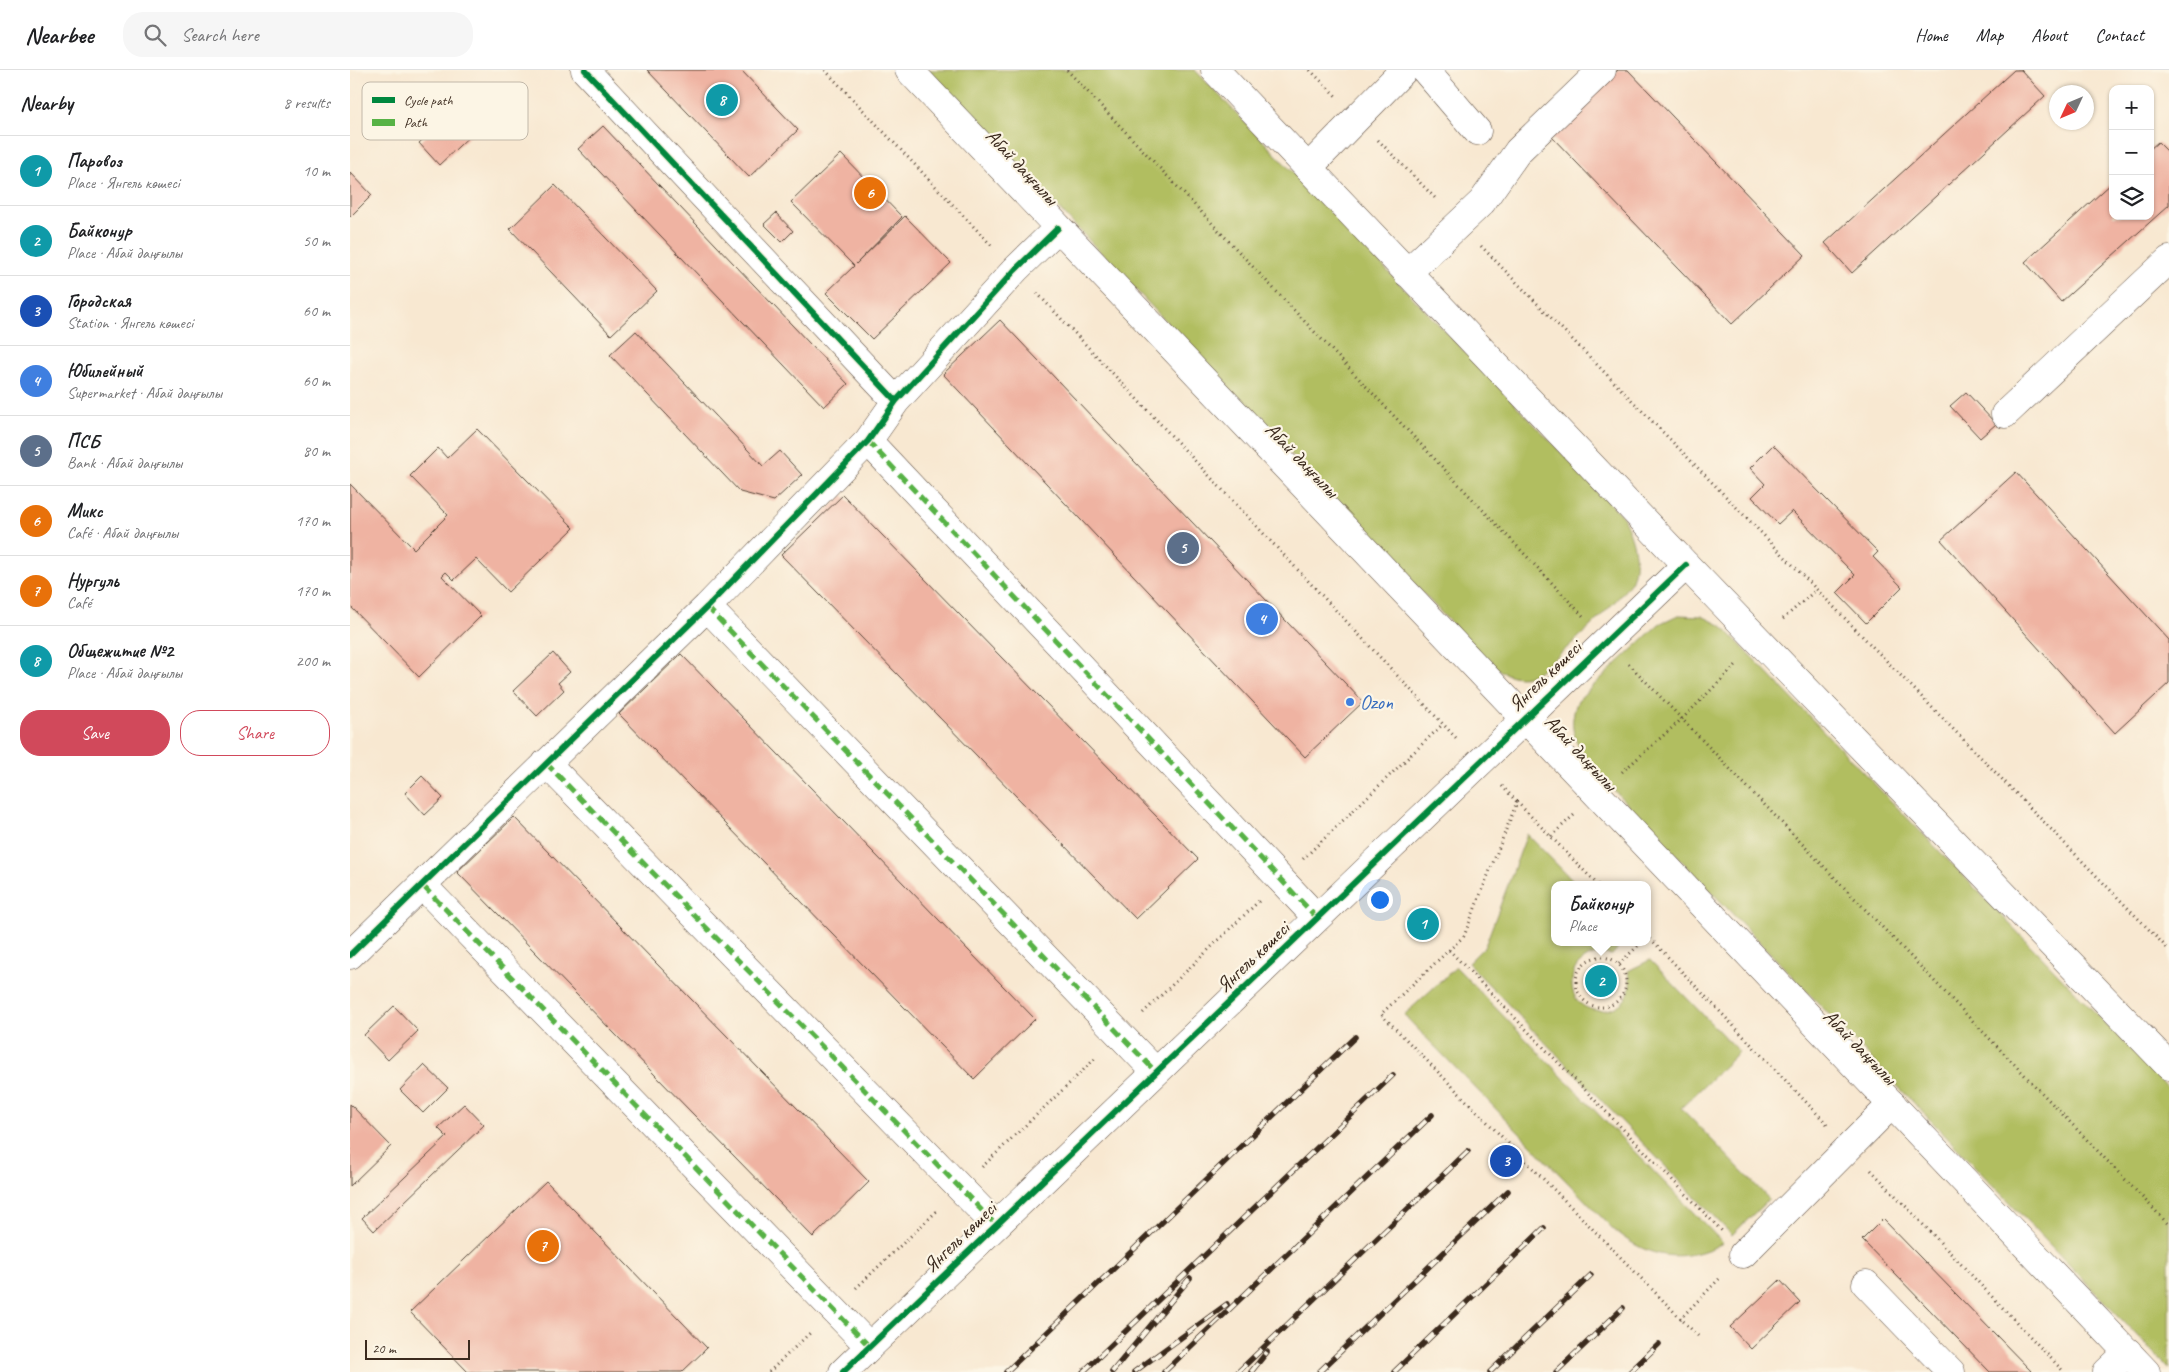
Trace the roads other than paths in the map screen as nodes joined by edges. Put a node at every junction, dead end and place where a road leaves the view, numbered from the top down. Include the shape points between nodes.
1 (585, 70) edge
2 (909, 70) edge
3 (1215, 70) edge
4 (1404, 70) edge
5 (1424, 70) edge
6 (1602, 70) edge
7 (1477, 131) dead end
8 (1308, 168) junction
9 (1058, 228) junction
10 (2169, 260) edge
11 (1408, 273) junction
12 (896, 401) junction
13 (2005, 414) dead end
14 (868, 441) junction
15 (1686, 565) junction
16 (707, 607) junction
17 (1525, 718) junction
18 (546, 762) junction
19 (423, 886) junction
20 (1317, 918) junction
21 (350, 956) edge
22 (2169, 1066) edge
23 (1156, 1072) junction
24 (1892, 1104) junction
25 (996, 1225) junction
26 (1743, 1254) road end
27 (1866, 1284) dead end
28 (870, 1346) junction
29 (2128, 1352) junction
30 (843, 1372) edge
31 (1951, 1372) edge
32 (2107, 1372) edge
33 (2146, 1372) edge

1 - 12 street
2 - 9 street, Абай даңғылы
3 - 8 street
4 - 8 street
5 - 7 street
6 - 11 street via 1518,151 1482,202
8 - 11 street
9 - 12 street via 1015,270
9 - 17 street, Абай даңғылы
10 - 13 street
11 - 15 street
12 - 14 street
14 - 16 street
14 - 20 street
15 - 17 street, Янгель көшесі
15 - 22 street
16 - 18 street
16 - 23 street
17 - 20 street, Янгель көшесі
17 - 24 street, Абай даңғылы
18 - 19 street
18 - 25 street
19 - 21 street
19 - 28 street
20 - 23 street, Янгель көшесі
23 - 25 street, Янгель көшесі
24 - 26 street
24 - 29 street, Абай даңғылы
25 - 28 street, Янгель көшесі
27 - 31 street
28 - 30 street, Янгель көшесі
29 - 32 street
29 - 33 street, Абай даңғылы

